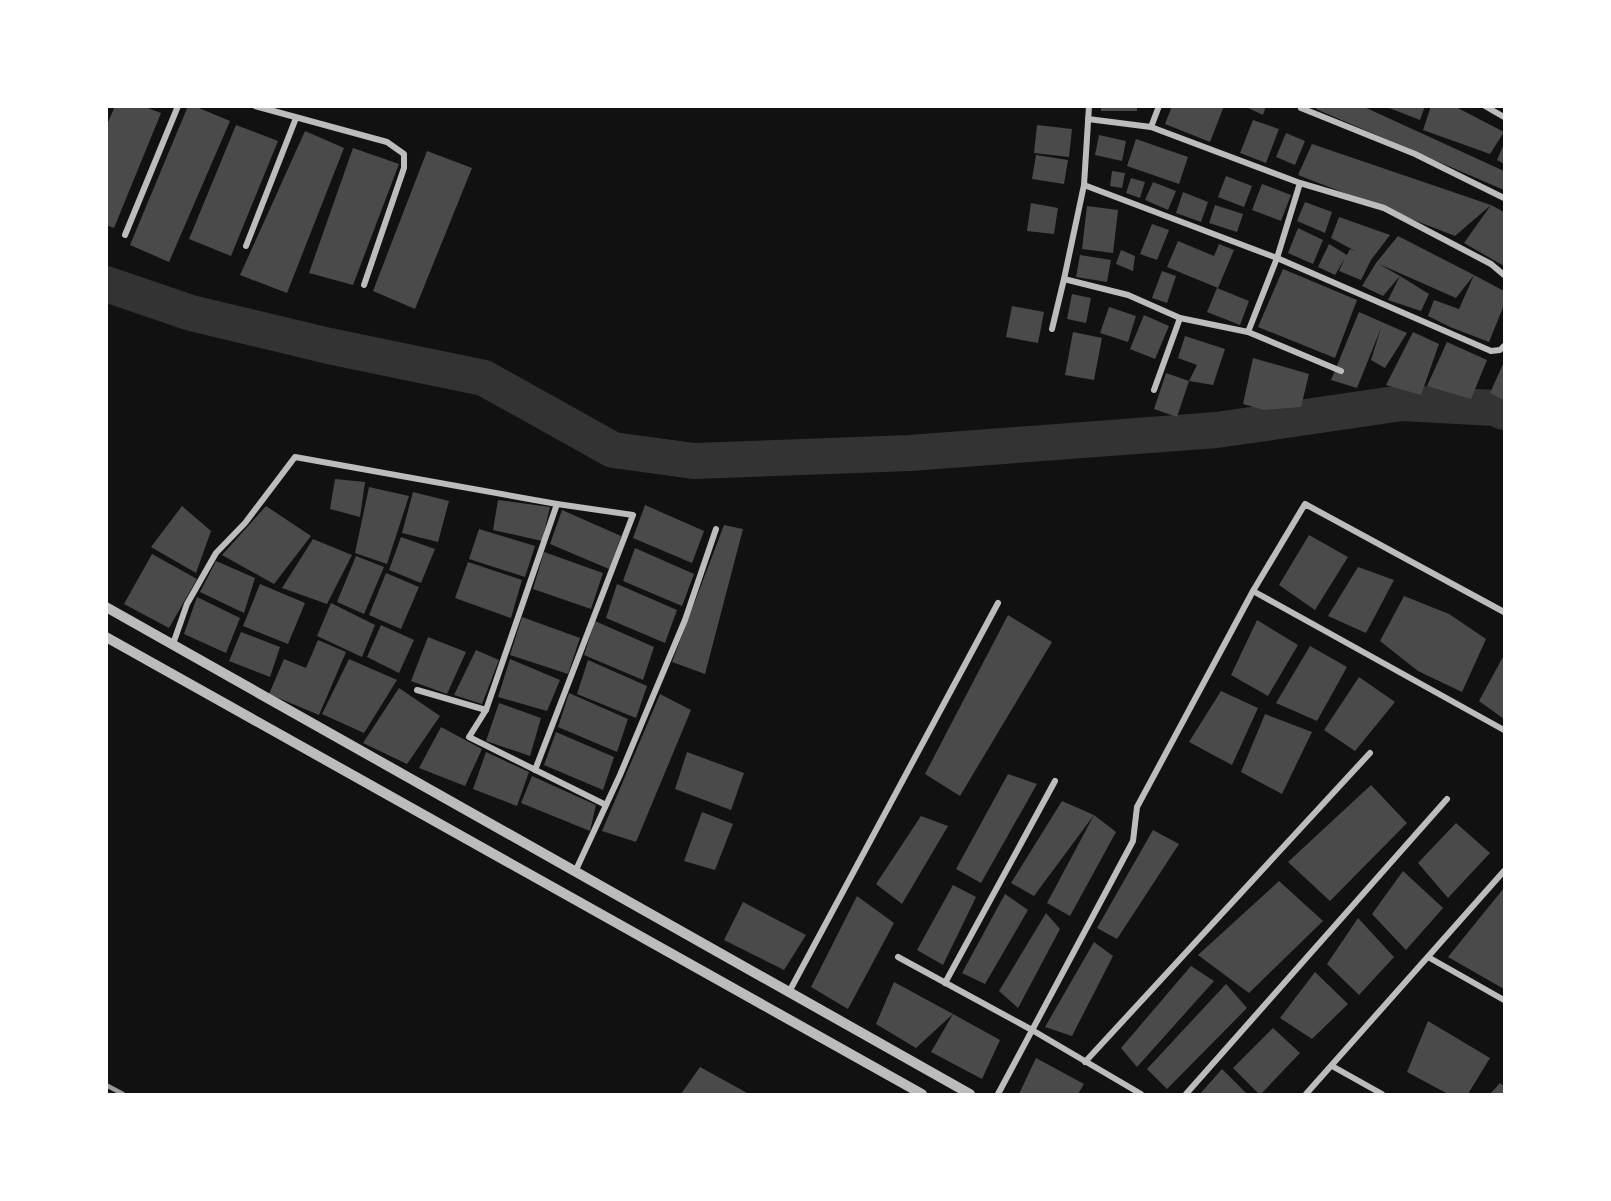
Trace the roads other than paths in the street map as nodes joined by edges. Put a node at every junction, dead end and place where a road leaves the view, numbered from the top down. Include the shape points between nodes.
1 (178, 106) edge
2 (255, 106) edge
3 (1089, 106) edge
4 (1159, 106) edge
5 (1485, 106) edge
6 (1301, 108) dead end
7 (1504, 117) edge
8 (296, 118) junction
9 (1088, 119) junction
10 (1151, 127) junction
11 (1300, 183) junction
12 (1084, 185) junction
13 (1504, 198) edge
14 (125, 236) dead end
15 (246, 246) dead end
16 (1277, 258) junction
17 (1504, 274) edge
18 (1065, 279) junction
19 (364, 285) dead end
20 (1180, 318) junction
21 (1052, 329) dead end
22 (1248, 332) junction
23 (1504, 346) edge
24 (1341, 371) dead end
25 (1154, 390) dead end
26 (557, 504) junction
27 (716, 529) dead end
28 (1253, 591) junction
29 (998, 603) dead end
30 (106, 607) edge
31 (1504, 612) edge
32 (106, 637) edge
33 (173, 644) junction
34 (417, 690) dead end
35 (486, 710) junction
36 (1504, 730) edge
37 (1370, 753) dead end
38 (535, 770) junction
39 (1055, 780) dead end
40 (1447, 799) dead end
41 (606, 806) junction
42 (576, 872) junction
43 (1504, 872) edge
44 (898, 957) dead end
45 (1428, 957) junction
46 (945, 983) junction
47 (789, 992) junction
48 (1504, 1000) edge
49 (1032, 1030) junction
50 (1085, 1062) junction
51 (1332, 1066) junction
52 (922, 1095) edge
53 (970, 1095) edge
54 (998, 1095) edge
55 (1141, 1095) edge
56 (1185, 1095) edge
57 (1306, 1095) edge
58 (1382, 1095) edge

1 - 14 street
2 - 8 street
3 - 9 street
4 - 10 street
5 - 7 street
6 - 13 street via 1415,154
8 - 15 street
8 - 19 street via 387,142 404,154 404,168
9 - 10 street
9 - 12 street
10 - 11 street
11 - 16 street
11 - 17 street via 1384,208
12 - 16 street
12 - 18 street
16 - 22 street
16 - 23 street via 1491,351
18 - 20 street via 1128,295
18 - 21 street
20 - 22 street
20 - 25 street
22 - 24 street
26 - 33 street via 295,457 245,523 216,553 187,604
26 - 35 street
26 - 38 street via 633,515
27 - 41 street via 685,620
28 - 31 street via 1305,504
28 - 36 street
28 - 49 street via 1137,807 1133,841
29 - 47 street
30 - 33 street
32 - 52 street
33 - 42 street
34 - 35 street
35 - 38 street via 469,737
37 - 50 street
38 - 41 street
39 - 46 street
40 - 56 street
41 - 42 street
42 - 47 street
43 - 45 street
44 - 46 street
45 - 48 street
45 - 51 street
46 - 49 street
47 - 53 street
49 - 50 street
49 - 54 street
50 - 55 street
51 - 57 street
51 - 58 street

